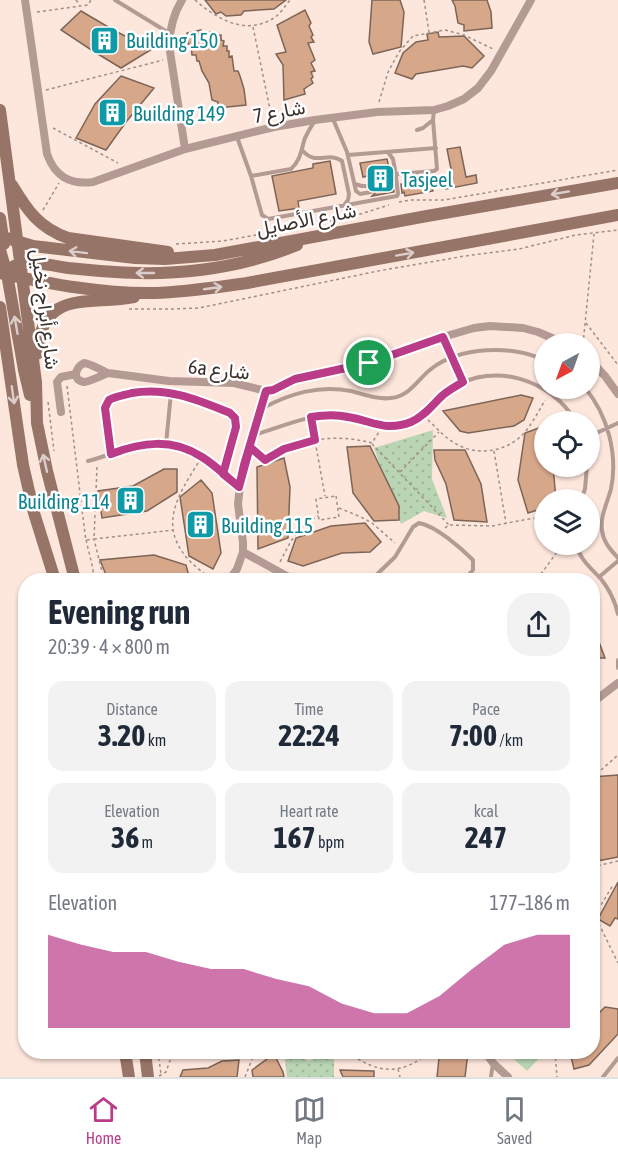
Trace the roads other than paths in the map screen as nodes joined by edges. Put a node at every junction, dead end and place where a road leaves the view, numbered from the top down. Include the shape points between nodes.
1 (25, 0) edge
2 (114, 0) edge
3 (182, 0) edge
4 (527, 2) edge
5 (169, 33) junction
6 (0, 110) edge
7 (434, 110) junction
8 (332, 118) junction
9 (315, 120) junction
10 (433, 120) junction
11 (417, 130) dead end
12 (237, 136) junction
13 (436, 148) junction
14 (185, 149) junction
15 (303, 151) junction
16 (387, 152) junction
17 (348, 155) junction
18 (251, 176) junction
19 (395, 179) junction
20 (10, 181) junction
21 (354, 183) junction
22 (618, 183) edge
23 (370, 186) dead end
24 (371, 192) dead end
25 (345, 205) junction
26 (614, 215) edge
27 (0, 218) edge
28 (580, 221) junction
29 (618, 221) edge
30 (324, 235) junction
31 (1, 237) edge
32 (18, 242) junction
33 (2, 253) edge
34 (199, 256) junction
35 (7, 272) edge
36 (22, 277) junction
37 (155, 293) junction
38 (0, 307) edge
39 (2, 333) edge
40 (540, 333) edge
41 (443, 337) junction
42 (534, 356) edge
43 (452, 358) junction
44 (600, 371) edge
45 (108, 373) junction
46 (76, 374) junction
47 (36, 382) junction
48 (463, 382) junction
49 (266, 391) junction
50 (171, 393) junction
51 (618, 394) edge
52 (594, 399) edge
53 (261, 409) junction
54 (569, 411) edge
55 (61, 412) dead end
56 (37, 423) junction
57 (618, 423) edge
58 (608, 428) junction
59 (600, 432) edge
60 (254, 435) junction
61 (166, 444) junction
62 (111, 454) junction
63 (88, 461) dead end
64 (223, 474) junction
65 (239, 487) junction
66 (243, 552) junction
67 (580, 555) edge
68 (618, 560) edge
69 (53, 573) edge
70 (73, 573) edge
71 (234, 573) edge
72 (280, 573) edge
73 (379, 573) edge
74 (470, 573) edge
75 (596, 573) edge
76 (600, 577) joint
77 (618, 614) edge
78 (618, 660) edge
79 (618, 668) edge
80 (618, 684) edge
81 (600, 697) edge
82 (618, 1058) edge
83 (126, 1059) edge
84 (146, 1059) edge
85 (490, 1059) edge
86 (493, 1063) junction
87 (129, 1077) edge
88 (148, 1077) edge
89 (491, 1077) edge
90 (508, 1077) edge
91 (603, 1077) edge

1 - 14 street, شارع 7 via 47,154 62,177 93,182
2 - 5 lane
3 - 5 street
4 - 7 street, شارع 7 via 502,53 478,88 464,99
5 - 14 street
6 - 20 main road, شارع أبراج نخيل
7 - 8 street, شارع 7
7 - 10 lane
8 - 9 street, شارع 7
8 - 17 lane
9 - 12 street, شارع 7
9 - 15 lane
10 - 11 lane
10 - 13 lane
12 - 14 street, شارع 7
12 - 18 lane
13 - 16 lane
13 - 19 lane via 435,170
15 - 18 lane via 291,169
15 - 25 lane via 310,158 333,157 342,161 349,194
16 - 17 lane
16 - 19 lane via 393,159
17 - 21 lane
18 - 25 lane via 262,215 267,219
19 - 25 lane via 396,196
20 - 32 main road, شارع أبراج نخيل
20 - 34 main road via 28,211 57,235
21 - 23 lane
21 - 24 lane via 359,194
22 -> 30 main road, شارع الأصايل
26 - 28 main road
27 - 31 main road
28 - 29 main road
37 -> 28 main road via 247,283
30 - 34 main road, شارع الأصايل
30 -> 35 main road via 256,261 203,270 125,273 35,262
31 - 32 main road, شارع الأصايل
31 - 33 main road
32 - 33 main road
34 -> 32 main road, شارع الأصايل via 135,258
32 - 35 main road, شارع أبراج نخيل
33 - 35 main road
35 - 36 main road, شارع أبراج نخيل
56 -> 35 main road
36 - 37 main road via 106,291
36 - 47 main road, شارع أبراج نخيل
37 - 47 main road via 60,307 40,333
38 - 39 main road
39 -> 69 main road via 25,473
40 - 41 street, 6a شارع via 507,326 474,328
41 - 43 lane
41 - 49 street, 6a شارع via 384,359 295,379
42 - 43 lane via 495,350
43 - 48 lane
43 - 53 lane via 430,369 398,397 385,399 313,390 290,395
44 - 51 street
45 - 46 street via 84,382
45 - 46 street via 84,363
45 - 49 street, 6a شارع via 169,381 234,383
46 - 55 street via 61,377 57,382
47 - 56 main road, شارع أبراج نخيل
48 - 54 lane via 484,376 530,382 550,393
48 - 60 lane via 423,415 400,425 382,426 333,415 311,417
49 - 53 street
50 - 61 lane
50 - 62 lane via 139,392 109,400 105,408
50 - 64 lane via 235,418
52 - 58 lane
53 - 60 street
70 -> 56 main road, شارع أبراج نخيل
57 - 58 lane
58 - 59 lane
58 - 68 lane via 614,468 601,523 608,547
60 - 65 street
61 - 62 lane via 136,446
61 - 64 lane via 202,457
62 - 63 lane
64 - 65 lane
65 - 66 street
66 - 71 street
66 - 72 street
67 - 75 lane
68 - 76 lane
73 - 74 lane via 402,548 416,524 438,532 473,560
76 - 77 lane
78 - 79 lane
80 - 81 street
82 - 91 lane
83 - 87 main road
84 - 88 main road
85 - 86 street
86 - 89 lane
86 - 90 street

